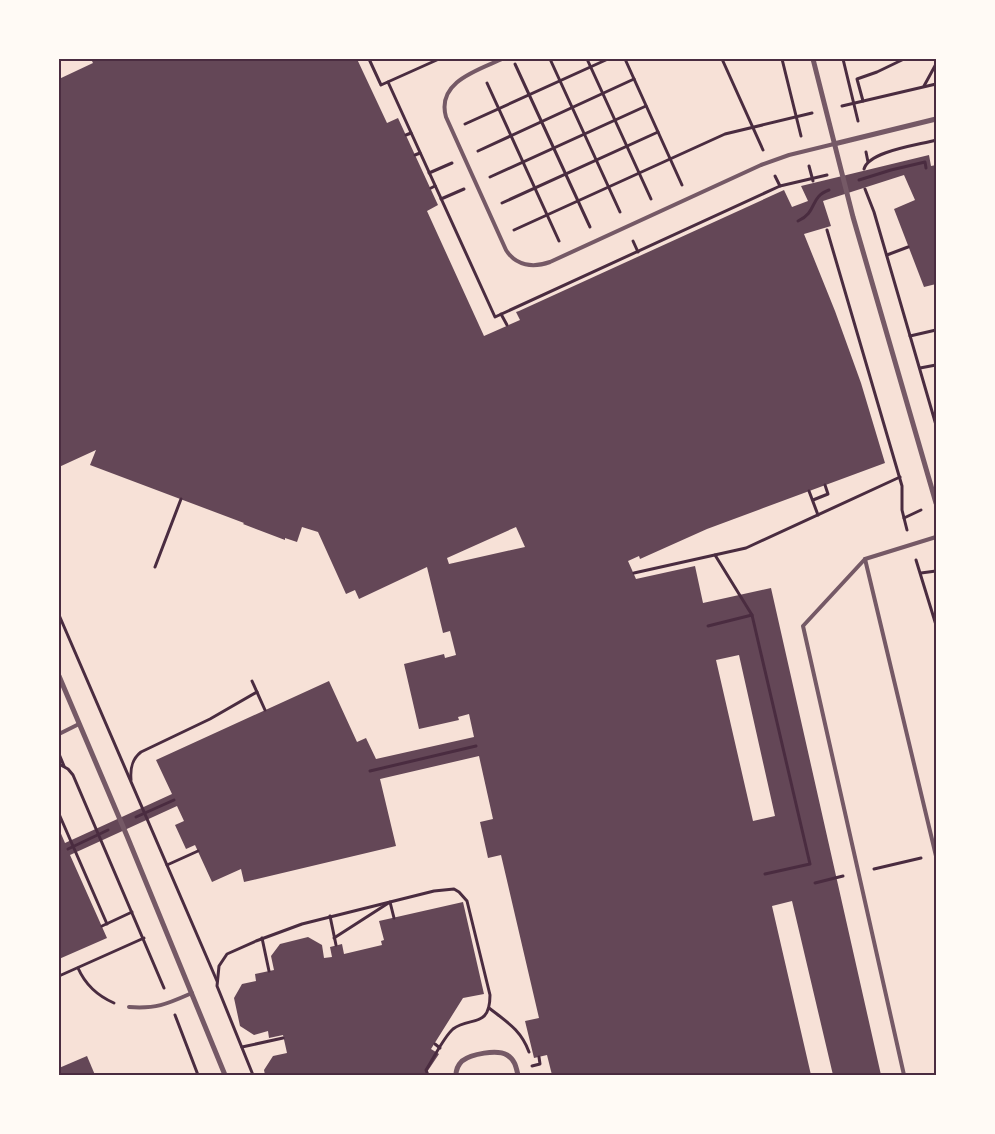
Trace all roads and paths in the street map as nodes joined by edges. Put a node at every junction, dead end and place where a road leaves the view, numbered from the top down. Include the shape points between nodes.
1 (369, 59) edge
2 (439, 59) edge
3 (502, 59) edge
4 (513, 59) edge
5 (550, 59) edge
6 (587, 59) edge
7 (608, 59) edge
8 (625, 59) edge
9 (722, 59) edge
10 (782, 59) edge
11 (813, 59) edge
12 (843, 59) edge
13 (904, 59) edge
14 (936, 64) edge
15 (591, 67) junction
16 (480, 69) junction
17 (634, 79) junction
18 (560, 81) junction
19 (388, 82) junction
20 (936, 84) edge
21 (923, 87) junction
22 (603, 94) junction
23 (529, 95) junction
24 (863, 101) junction
25 (854, 103) junction
26 (646, 106) junction
27 (573, 108) junction
28 (498, 109) junction
29 (826, 110) junction
30 (796, 117) junction
31 (936, 119) edge
32 (615, 120) junction
33 (542, 122) junction
34 (753, 127) junction
35 (452, 130) junction
36 (658, 132) junction
37 (411, 133) junction
38 (584, 134) junction
39 (406, 135) dead end
40 (511, 136) junction
41 (862, 137) junction
42 (936, 140) edge
43 (834, 144) junction
44 (627, 146) junction
45 (554, 148) junction
46 (420, 153) junction
47 (416, 155) dead end
48 (464, 158) junction
49 (671, 159) junction
50 (596, 160) junction
51 (523, 162) junction
52 (769, 162) junction
53 (868, 162) junction
54 (926, 168) dead end
55 (891, 170) dead end
56 (841, 172) junction
57 (429, 173) junction
58 (640, 173) junction
59 (565, 174) junction
60 (476, 184) junction
61 (435, 186) junction
62 (780, 186) junction
63 (609, 187) junction
64 (430, 188) dead end
65 (534, 188) junction
66 (865, 189) dead end
67 (441, 199) junction
68 (688, 199) junction
69 (578, 201) junction
70 (488, 210) junction
71 (658, 213) junction
72 (547, 216) junction
73 (627, 227) junction
74 (827, 230) dead end
75 (500, 237) junction
76 (596, 241) junction
77 (908, 247) dead end
78 (638, 252) junction
79 (565, 255) junction
80 (886, 255) junction
81 (502, 314) junction
82 (507, 325) dead end
83 (936, 330) edge
84 (910, 336) junction
85 (936, 365) edge
86 (920, 368) junction
87 (936, 425) edge
88 (900, 477) junction
89 (825, 485) dead end
90 (810, 491) dead end
91 (181, 499) dead end
92 (812, 500) junction
93 (936, 503) edge
94 (818, 515) junction
95 (936, 537) edge
96 (912, 544) junction
97 (715, 555) junction
98 (865, 559) junction
99 (155, 567) dead end
100 (936, 571) edge
101 (634, 573) dead end
102 (920, 573) junction
103 (59, 615) edge
104 (752, 615) junction
105 (936, 625) edge
106 (708, 626) dead end
107 (59, 676) edge
108 (252, 681) dead end
109 (257, 692) junction
110 (265, 710) dead end
111 (79, 724) junction
112 (59, 734) edge
113 (476, 746) dead end
114 (59, 754) edge
115 (59, 764) edge
116 (64, 766) junction
117 (370, 771) dead end
118 (132, 783) junction
119 (59, 814) edge
120 (198, 851) dead end
121 (936, 856) edge
122 (167, 865) junction
123 (765, 874) dead end
124 (390, 902) junction
125 (132, 912) junction
126 (330, 916) junction
127 (394, 918) dead end
128 (107, 924) junction
129 (102, 926) dead end
130 (144, 938) junction
131 (262, 938) junction
132 (334, 938) junction
133 (336, 945) dead end
134 (78, 968) junction
135 (269, 971) dead end
136 (59, 976) edge
137 (217, 981) junction
138 (192, 993) junction
139 (170, 1003) junction
140 (130, 1007) joint
141 (489, 1008) junction
142 (283, 1038) dead end
143 (435, 1044) dead end
144 (242, 1047) junction
145 (440, 1048) junction
146 (530, 1055) dead end
147 (539, 1057) dead end
148 (531, 1060) dead end
149 (198, 1075) edge
150 (225, 1075) edge
151 (253, 1075) edge
152 (428, 1075) edge
153 (456, 1075) edge
154 (518, 1075) edge
155 (904, 1075) edge

1 - 19 path via 381,85
2 - 19 path
3 - 16 lane
4 - 23 path
5 - 18 path
6 - 15 path
7 - 15 path
8 - 17 path
9 - 34 path
10 - 30 path
11 - 29 street
12 - 25 path
13 - 24 path via 857,79
14 - 21 path
15 - 18 path
15 - 22 path
16 - 28 path
16 - 35 lane via 460,79 448,92 444,111
17 - 22 path
17 - 26 path
18 - 23 path
18 - 27 path
19 - 37 path
20 - 21 path
21 - 24 path
22 - 27 path
22 - 32 path
23 - 28 path
23 - 33 path
24 - 25 path
25 - 29 path
25 - 41 path
26 - 32 path
26 - 36 path
27 - 33 path
27 - 38 path
28 - 35 path
28 - 40 path
29 - 30 path
29 - 43 street
30 - 34 path
31 - 41 street
32 - 38 path
32 - 44 path
33 - 40 path
33 - 45 path
34 - 49 path via 725,134
34 - 52 path
35 - 48 lane
36 - 44 path
36 - 49 path
37 - 39 path
37 - 46 path
38 - 45 path
38 - 50 path
40 - 48 path
40 - 51 path
41 - 43 street
41 - 53 path
42 - 53 path via 889,152
43 - 52 lane
43 - 56 street
44 - 50 path
44 - 58 path
45 - 51 path
45 - 59 path
46 - 47 path
46 - 57 path
48 - 57 path
48 - 60 lane
49 - 58 path
49 - 68 path
50 - 59 path
50 - 63 path
51 - 60 path
51 - 65 path
52 - 62 path
52 - 68 lane
53 - 56 path via 864,168
54 - 55 path via 925,162
56 - 62 path
56 - 93 street
57 - 61 path
58 - 63 path
58 - 71 path
59 - 65 path
59 - 69 path
60 - 67 path
60 - 70 lane
61 - 64 path
61 - 67 path
62 - 78 path
63 - 69 path
63 - 73 path
65 - 70 path
65 - 72 path
66 - 80 path
67 - 81 path via 495,317
68 - 71 lane
69 - 72 path
69 - 76 path
70 - 75 lane
71 - 73 lane
72 - 75 path
72 - 79 path
73 - 76 lane
73 - 78 path
74 - 88 path
75 - 79 lane via 508,253 521,264 545,264
76 - 79 lane
77 - 80 path
78 - 81 path
80 - 84 path
81 - 82 path
83 - 84 path
84 - 86 path
85 - 86 path
86 - 87 path
88 - 94 path
88 - 96 path via 902,510
89 - 92 path via 828,494
90 - 92 path
91 - 99 path
92 - 94 path
94 - 97 path via 746,548
95 - 96 lane
96 - 98 lane
96 - 102 path
97 - 101 path
97 - 104 path
98 - 121 lane
98 - 155 lane via 803,626
100 - 102 path
102 - 105 path
103 - 118 path
104 - 106 path
104 - 123 path via 810,864
107 - 111 street
108 - 109 path
109 - 110 path
109 - 118 path via 142,752 132,766
111 - 112 lane
111 - 138 street
113 - 117 path
114 - 116 path
115 - 116 path
116 - 125 path via 73,775
118 - 122 path
119 - 128 path
120 - 122 path
122 - 137 path
124 - 126 path
124 - 127 path
124 - 132 path
124 - 141 path via 448,889 464,896 490,995
125 - 128 path
125 - 130 path
126 - 131 path
126 - 132 path
128 - 129 path
130 - 134 path
130 - 139 path
131 - 135 path
131 - 137 path via 224,957
132 - 133 path
134 - 136 path
134 - 140 path via 98,993
137 - 144 path
138 - 139 lane
138 - 150 street
139 - 140 lane via 148,1008
139 - 149 path
141 - 145 path via 483,1017 453,1030
141 - 146 path via 517,1030
142 - 144 path
143 - 145 path
144 - 151 path
145 - 152 path via 426,1070
147 - 148 path via 540,1064 532,1066
153 - 154 street via 463,1061 495,1051 512,1059

